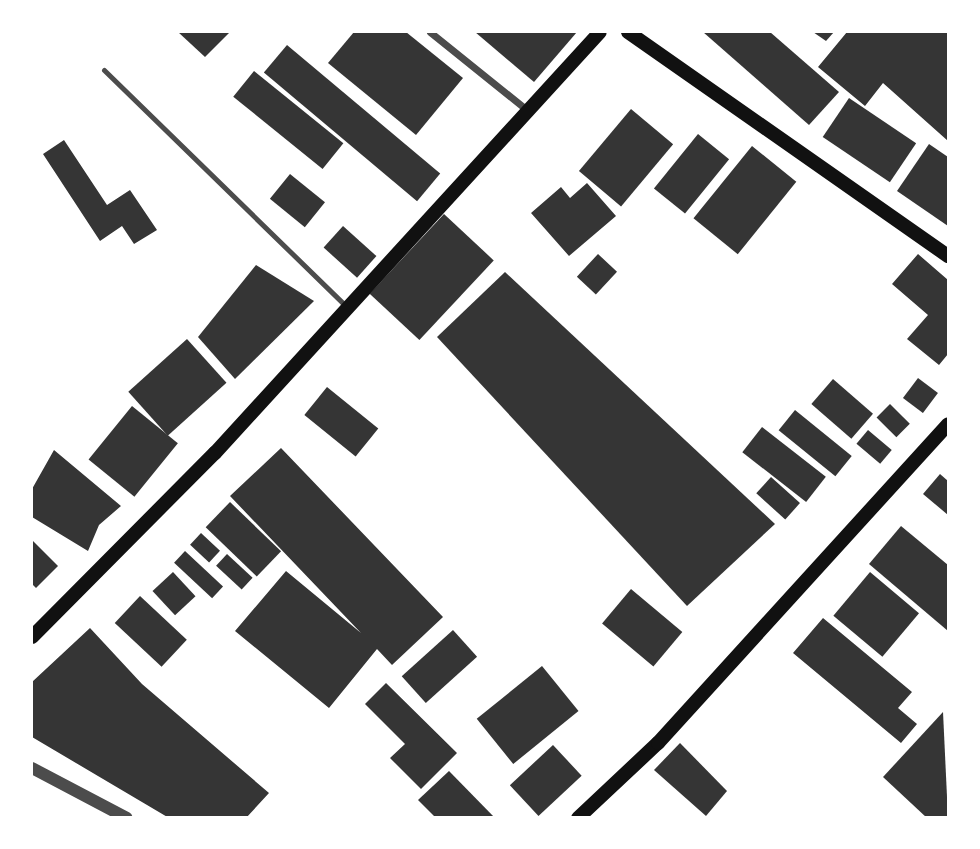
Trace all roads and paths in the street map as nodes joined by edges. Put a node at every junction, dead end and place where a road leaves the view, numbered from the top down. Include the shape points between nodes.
1 (430, 32) edge
2 (600, 32) edge
3 (628, 32) edge
4 (104, 70) dead end
5 (527, 110) junction
6 (948, 256) edge
7 (348, 308) junction
8 (948, 424) edge
9 (32, 637) edge
10 (32, 768) edge
11 (127, 817) edge
12 (578, 817) edge

1 - 5 street
2 - 5 main road
3 - 6 main road
4 - 7 lane
5 - 7 main road
7 - 9 main road via 215,453
8 - 12 main road via 659,743
10 - 11 street

